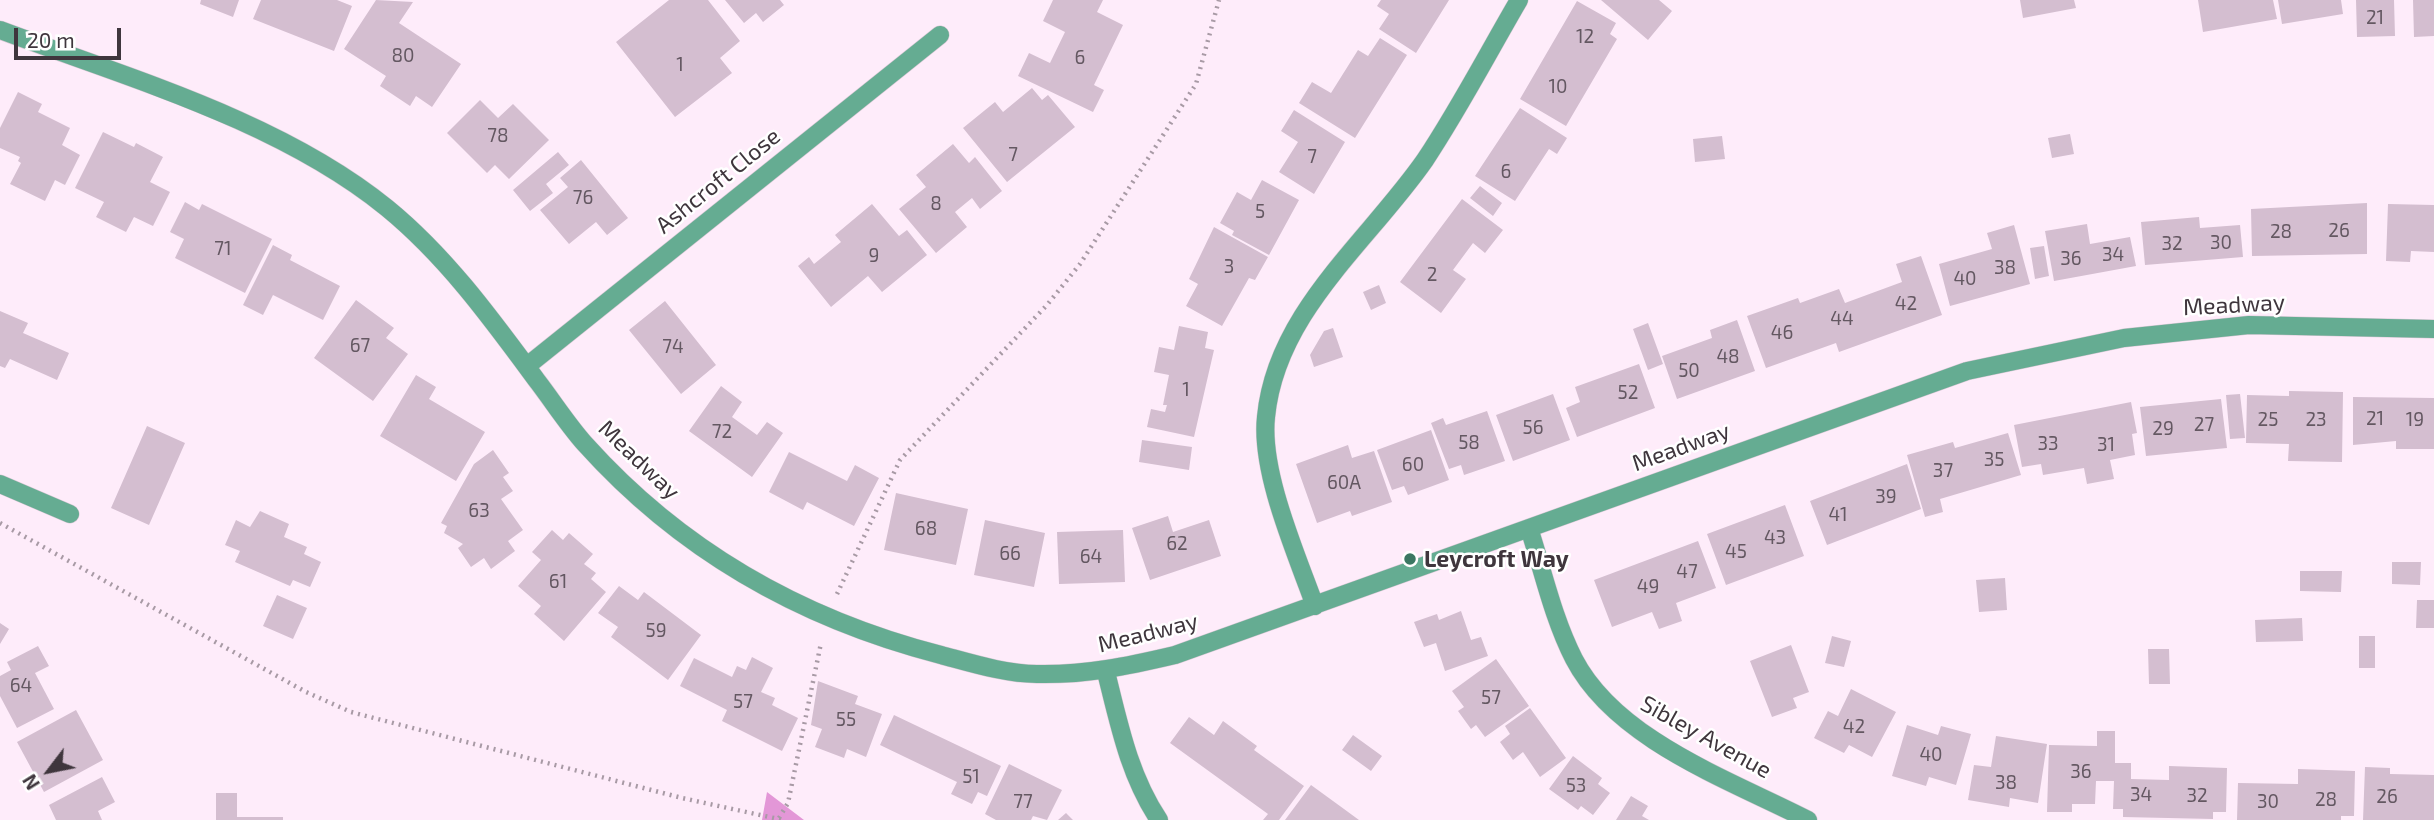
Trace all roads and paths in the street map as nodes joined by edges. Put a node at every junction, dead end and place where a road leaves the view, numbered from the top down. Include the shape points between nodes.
1 (1219, 0) edge
2 (1519, 0) edge
3 (0, 30) edge
4 (940, 35) dead end
5 (2434, 328) edge
6 (527, 366) junction
7 (0, 484) edge
8 (70, 514) dead end
9 (0, 523) edge
10 (1529, 528) junction
11 (1315, 606) junction
12 (829, 620) junction
13 (1106, 672) junction
14 (781, 819) edge
15 (1159, 820) edge
16 (1808, 820) edge

1 - 12 path via 1196,84 1080,264 900,460 838,589
2 - 11 street via 1424,160 1307,310 1283,348 1271,384 1266,447 1272,480
3 - 6 street, Meadway via 226,115 322,164 387,208 441,260
4 - 6 street, Ashcroft Close
5 - 10 street, Meadway via 2249,325 2124,338 1967,372
6 - 12 street, Meadway via 584,443 649,507 703,550 766,590
7 - 8 street
9 - 14 path via 306,692 351,712 682,798
10 - 11 street, Meadway
10 - 16 street, Sibley Avenue via 1574,659 1610,709 1645,737
11 - 13 street, Meadway via 1175,655
12 - 13 street, Meadway via 879,639 972,663 1033,674
12 - 14 path
13 - 15 street via 1131,770

